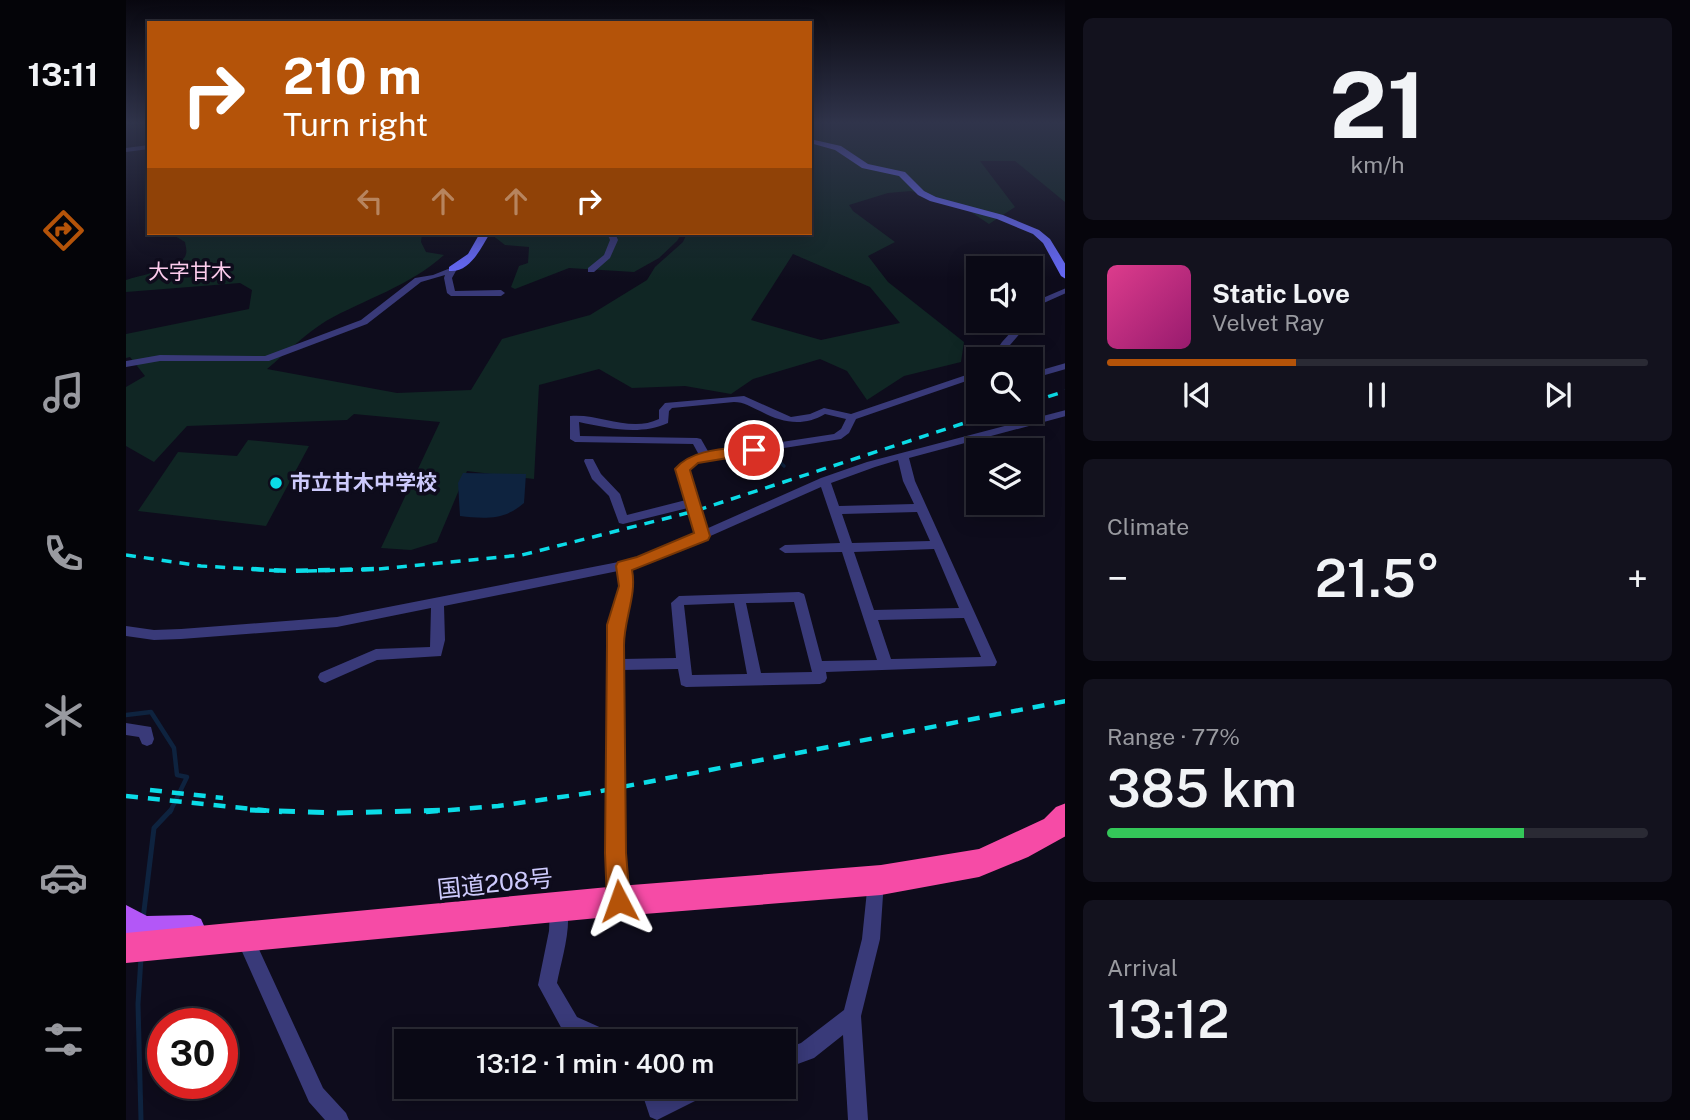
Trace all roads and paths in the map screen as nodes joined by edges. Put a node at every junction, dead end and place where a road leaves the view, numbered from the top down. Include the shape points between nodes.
1 (902, 174) edge
2 (484, 235) edge
3 (612, 235) edge
4 (1062, 267) edge
5 (453, 269) junction
6 (591, 270) dead end
7 (1065, 276) edge
8 (1065, 290) edge
9 (501, 293) dead end
10 (1043, 300) edge
11 (1015, 333) edge
12 (1007, 347) edge
13 (126, 364) edge
14 (1065, 366) edge
15 (1043, 372) edge
16 (966, 378) edge
17 (1065, 413) edge
18 (852, 416) junction
19 (705, 457) junction
20 (903, 457) junction
21 (589, 461) dead end
22 (825, 481) junction
23 (691, 503) junction
24 (920, 508) junction
25 (834, 510) junction
26 (702, 536) junction
27 (937, 545) junction
28 (847, 548) junction
29 (785, 550) dead end
30 (624, 566) junction
31 (739, 598) junction
32 (438, 603) junction
33 (967, 612) junction
34 (870, 615) junction
35 (126, 631) edge
36 (683, 663) junction
37 (615, 665) junction
38 (886, 665) junction
39 (817, 667) junction
40 (325, 677) dead end
41 (755, 680) junction
42 (126, 729) edge
43 (148, 739) dead end
44 (1065, 816) edge
45 (876, 881) junction
46 (619, 901) junction
47 (552, 908) junction
48 (126, 917) edge
49 (245, 937) junction
50 (126, 948) edge
51 (852, 1016) junction
52 (581, 1029) edge
53 (796, 1055) edge
54 (683, 1099) edge
55 (658, 1115) edge
56 (339, 1120) edge
57 (858, 1120) edge

1 - 4 street via 933,199 1009,219 1036,232
2 - 5 street via 472,256
3 - 6 street via 611,249
4 - 7 street
5 - 9 street via 448,278 454,295
5 - 13 street via 418,280 364,322 266,359 160,358
8 - 10 street
11 - 12 street
14 - 15 street
16 - 18 street
17 - 20 street
18 - 19 street via 837,437
18 - 19 street via 824,411 791,420 734,399 669,405 658,425 625,427 574,418 576,439 697,441
19 - 23 street via 682,469
20 - 22 street
20 - 24 street
21 - 23 street via 614,494 623,520
22 - 25 street
22 - 26 street
23 - 26 street
24 - 25 street
24 - 27 street
25 - 28 street
26 - 30 street
27 - 28 street
27 - 33 street
28 - 29 street
28 - 34 street
30 - 32 street
30 - 37 street via 627,586 616,625
31 - 36 street via 677,603
31 - 39 street via 799,597
31 - 41 street
32 - 35 street via 302,627 154,635
32 - 40 street via 436,652 376,655
33 - 34 street
33 - 38 street via 990,662
34 - 38 street
36 - 37 street
36 - 41 street via 687,681
37 - 46 street
38 - 39 street
39 - 41 street via 820,678
42 - 43 street via 146,732
44 - 45 highway, 国道208号 via 1054,828 979,863
45 - 46 highway, 国道208号
45 - 51 street via 871,939
46 - 47 highway, 国道208号
47 - 48 main road via 439,910 178,929 144,927
47 - 49 highway, 国道208号
47 - 52 street via 558,931 547,985 570,1024
49 - 50 highway, 国道208号
49 - 56 street via 316,1095
51 - 53 street
51 - 57 street
54 - 55 street

